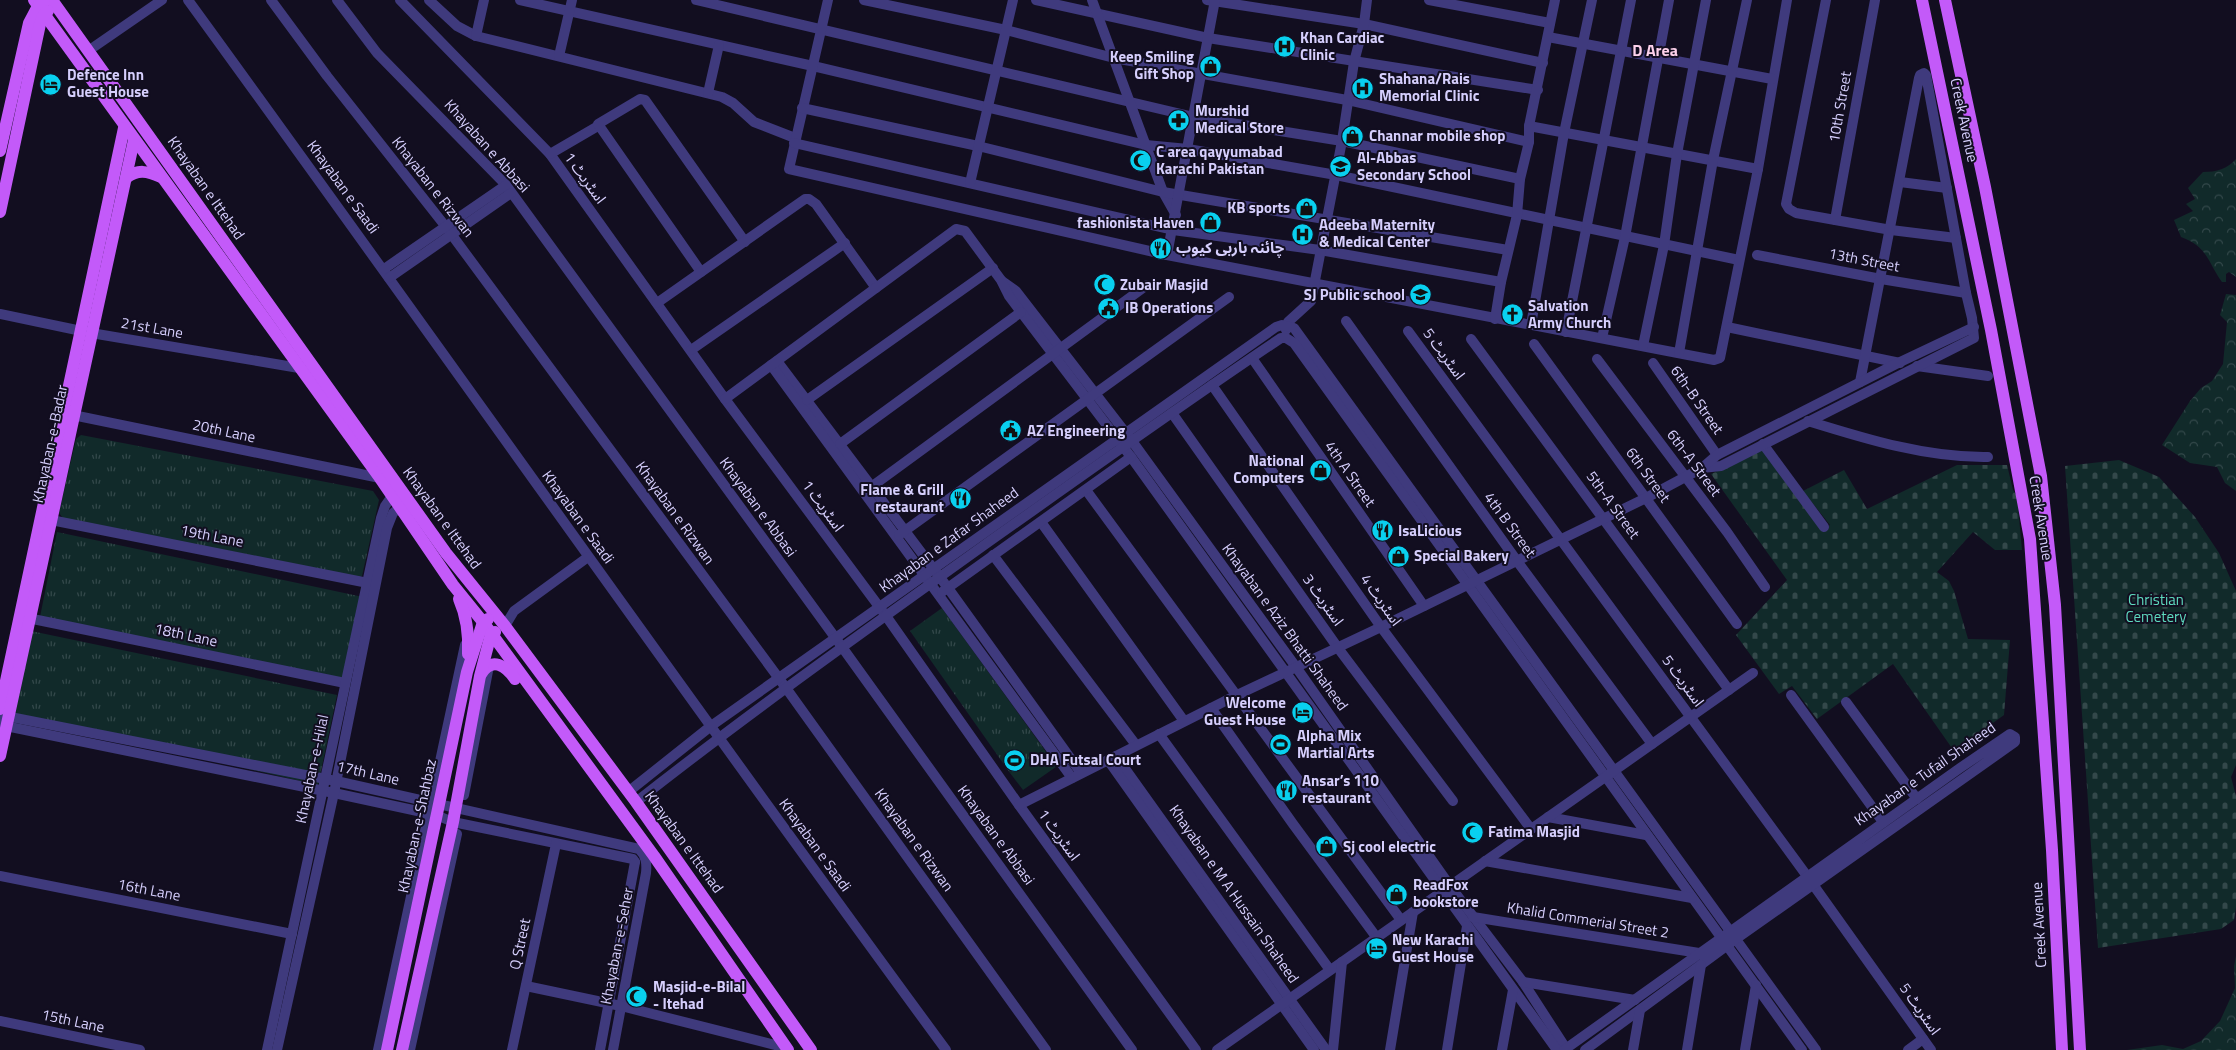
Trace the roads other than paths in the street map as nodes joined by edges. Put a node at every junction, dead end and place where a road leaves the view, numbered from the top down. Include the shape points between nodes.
1 (26, 0) edge
2 (162, 0) edge
3 (188, 0) edge
4 (271, 0) edge
5 (337, 0) edge
6 (400, 0) edge
7 (429, 0) edge
8 (484, 0) edge
9 (520, 0) edge
10 (572, 0) edge
11 (696, 0) edge
12 (828, 0) edge
13 (864, 0) edge
14 (1013, 0) edge
15 (1036, 0) edge
16 (1092, 0) edge
17 (1367, 0) edge
18 (1429, 0) edge
19 (1555, 0) edge
20 (1592, 0) edge
21 (1632, 0) edge
22 (1669, 0) edge
23 (1706, 0) edge
24 (1747, 0) edge
25 (1787, 0) edge
26 (1826, 0) edge
27 (1875, 0) edge
28 (1922, 0) edge
29 (1945, 0) edge
30 (1212, 1) edge
31 (43, 9) edge
32 (570, 11) junction
33 (1097, 14) junction
34 (1550, 23) junction
35 (1364, 24) junction
36 (821, 28) junction
37 (1006, 30) junction
38 (476, 36) junction
39 (1548, 37) junction
40 (1208, 38) junction
41 (31, 42) junction
42 (1583, 42) junction
43 (719, 45) junction
44 (1623, 50) junction
45 (88, 51) junction
46 (559, 56) junction
47 (1658, 57) junction
48 (1114, 58) junction
49 (1354, 62) junction
50 (1543, 63) junction
51 (1695, 64) junction
52 (813, 66) junction
53 (1732, 71) junction
54 (996, 72) junction
55 (1202, 75) junction
56 (1772, 79) junction
57 (95, 86) junction
58 (1538, 90) junction
59 (708, 93) junction
60 (1347, 100) junction
61 (1130, 101) junction
62 (987, 107) junction
63 (802, 108) junction
64 (1194, 117) junction
65 (598, 126) junction
66 (1529, 126) junction
67 (124, 128) junction
68 (1564, 133) junction
69 (134, 140) junction
70 (794, 140) junction
71 (1603, 140) junction
72 (1342, 141) junction
73 (1529, 142) junction
74 (1146, 145) junction
75 (978, 146) junction
76 (1642, 147) junction
77 (1188, 149) junction
78 (0, 151) edge
79 (550, 154) junction
80 (1678, 154) junction
81 (1713, 160) junction
82 (1758, 169) junction
83 (1336, 175) junction
84 (161, 177) junction
85 (126, 178) junction
86 (1520, 179) junction
87 (1900, 182) junction
88 (970, 183) junction
89 (1947, 188) junction
90 (508, 189) junction
91 (1163, 192) junction
92 (1180, 195) junction
93 (0, 212) edge
94 (1176, 215) junction
95 (1517, 215) junction
96 (1836, 220) junction
97 (1326, 221) junction
98 (1549, 221) junction
99 (1586, 229) junction
100 (1173, 230) junction
101 (1891, 230) junction
102 (449, 231) junction
103 (1625, 237) junction
104 (1956, 238) junction
105 (745, 242) junction
106 (845, 243) junction
107 (1664, 245) junction
108 (1320, 250) junction
109 (1508, 250) junction
110 (1697, 252) junction
111 (1167, 255) junction
112 (1757, 255) dead end
113 (1739, 260) junction
114 (993, 268) junction
115 (702, 272) junction
116 (387, 274) junction
117 (1881, 279) junction
118 (1002, 280) junction
119 (1315, 282) junction
120 (1501, 282) junction
121 (1146, 285) dead end
122 (876, 288) junction
123 (1966, 292) junction
124 (1229, 297) dead end
125 (657, 303) junction
126 (1020, 312) junction
127 (0, 314) edge
128 (1494, 319) junction
129 (1346, 321) dead end
130 (1530, 325) junction
131 (1290, 327) junction
132 (1974, 327) junction
133 (1727, 328) junction
134 (1408, 331) dead end
135 (86, 332) junction
136 (1566, 332) junction
137 (1286, 338) junction
138 (1602, 338) junction
139 (1472, 339) dead end
140 (1534, 344) dead end
141 (1643, 346) junction
142 (691, 350) junction
143 (1056, 352) junction
144 (1679, 353) junction
145 (1865, 357) junction
146 (1252, 358) junction
147 (1597, 359) dead end
148 (774, 363) junction
149 (1653, 363) dead end
150 (1898, 363) junction
151 (1917, 366) junction
152 (299, 368) junction
153 (1988, 376) dead end
154 (1860, 382) junction
155 (1212, 385) junction
156 (1095, 393) junction
157 (725, 399) junction
158 (807, 400) junction
159 (1085, 400) junction
160 (68, 414) junction
161 (1172, 414) junction
162 (1808, 421) junction
163 (1121, 435) junction
164 (840, 444) junction
165 (1128, 444) junction
166 (1763, 444) junction
167 (1717, 454) junction
168 (1131, 457) junction
169 (1988, 458) dead end
170 (1702, 468) junction
171 (1686, 477) junction
172 (380, 478) junction
173 (868, 489) junction
174 (1086, 490) junction
175 (392, 496) junction
176 (1646, 498) junction
177 (400, 507) junction
178 (1604, 518) junction
179 (51, 520) junction
180 (1041, 522) junction
181 (1824, 527) dead end
182 (900, 533) junction
183 (1560, 539) junction
184 (993, 555) junction
185 (588, 557) junction
186 (1517, 561) junction
187 (933, 577) junction
188 (1472, 582) junction
189 (368, 583) junction
190 (453, 584) junction
191 (1765, 588) dead end
192 (944, 591) junction
193 (1424, 606) junction
194 (514, 611) junction
195 (879, 614) junction
196 (25, 617) junction
197 (488, 618) junction
198 (1737, 624) dead end
199 (505, 626) junction
200 (1382, 627) junction
201 (468, 630) junction
202 (492, 634) junction
203 (838, 636) junction
204 (844, 645) junction
205 (1338, 648) junction
206 (489, 666) junction
207 (1296, 667) junction
208 (467, 672) junction
209 (1286, 672) junction
210 (1753, 673) dead end
211 (480, 676) junction
212 (778, 679) junction
213 (345, 683) junction
214 (786, 688) junction
215 (1729, 690) junction
216 (534, 692) junction
217 (1237, 695) junction
218 (1791, 695) dead end
219 (1846, 702) dead end
220 (1211, 708) junction
221 (1690, 717) junction
222 (3, 718) edge
223 (1184, 721) junction
224 (711, 726) junction
225 (1159, 734) junction
226 (718, 737) junction
227 (1652, 744) junction
228 (1136, 745) junction
229 (0, 756) edge
230 (1112, 758) junction
231 (1614, 771) junction
232 (1076, 776) junction
233 (1605, 778) junction
234 (331, 780) junction
235 (328, 792) junction
236 (628, 792) junction
237 (1916, 799) junction
238 (1453, 801) dead end
239 (636, 802) junction
240 (1019, 804) junction
241 (433, 809) junction
242 (458, 809) junction
243 (1548, 817) junction
244 (1883, 822) junction
245 (456, 823) junction
246 (1531, 829) junction
247 (1646, 835) junction
248 (556, 844) junction
249 (644, 851) junction
250 (1485, 861) junction
251 (635, 862) junction
252 (0, 876) edge
253 (1810, 880) junction
254 (1446, 889) junction
255 (1692, 898) junction
256 (1413, 912) junction
257 (1473, 917) junction
258 (1401, 920) junction
259 (1467, 926) junction
260 (292, 934) junction
261 (1377, 938) junction
262 (1728, 938) junction
263 (1699, 953) junction
264 (1342, 962) junction
265 (1701, 965) junction
266 (1330, 970) junction
267 (1523, 982) junction
268 (1756, 985) junction
269 (526, 986) junction
270 (1513, 990) junction
271 (1636, 1000) junction
272 (1286, 1002) junction
273 (609, 1004) junction
274 (621, 1006) junction
275 (1640, 1010) junction
276 (0, 1021) edge
277 (1927, 1047) edge
278 (788, 1049) edge
279 (1801, 1049) edge
280 (140, 1050) edge
281 (267, 1050) edge
282 (277, 1050) edge
283 (378, 1050) edge
284 (386, 1050) edge
285 (402, 1050) edge
286 (410, 1050) edge
287 (512, 1050) edge
288 (600, 1050) edge
289 (613, 1050) edge
290 (810, 1050) edge
291 (946, 1050) edge
292 (1046, 1050) edge
293 (1132, 1050) edge
294 (1196, 1050) edge
295 (1217, 1050) edge
296 (1314, 1050) edge
297 (1326, 1050) edge
298 (1333, 1050) edge
299 (1390, 1050) edge
300 (1447, 1050) edge
301 (1502, 1050) edge
302 (1564, 1050) edge
303 (1585, 1050) edge
304 (1633, 1050) edge
305 (1687, 1050) edge
306 (1745, 1050) edge
307 (1816, 1050) edge
308 (1908, 1050) edge
309 (2062, 1050) edge
310 (2080, 1050) edge

1 - 41 main road
2 - 45 street
3 - 116 street, Khayaban e Saadi
4 - 102 street, Khayaban e Rizwan
5 - 90 street, Khayaban e Abbasi via 377,54
6 - 79 street, اسٹریٹ 1
7 - 38 street via 457,26
8 - 38 street
9 - 32 street
10 - 32 street
11 - 36 street
12 - 36 street
13 - 37 street
14 - 37 street
15 - 33 street
16 - 33 street
17 - 35 street
18 - 34 street
19 - 34 street
20 - 42 street
21 - 44 street
22 - 47 street
23 - 51 street
24 - 53 street
25 - 56 street
26 - 96 street via 1786,204 1796,212
27 - 96 street, 10th Street
28 - 309 main road, Creek Avenue via 1991,330 2030,539 2052,850
29 - 310 main road, Creek Avenue via 2041,476 2055,605
30 - 35 street
30 - 40 street
31 - 41 main road
31 - 45 main road, Khayaban e Ittehad
31 - 57 main road, Khayaban e Ittehad
32 - 43 street
32 - 46 street
33 - 40 street
33 - 48 street
34 - 39 street
35 - 49 street
35 - 50 street
36 - 52 street
36 - 54 street
37 - 48 street
37 - 54 street
38 - 46 street
39 - 42 street
39 - 50 street
40 - 49 street
40 - 55 street
41 - 57 main road via 50,37 57,40 87,83
41 - 78 main road
41 - 93 main road
42 - 44 street
42 - 68 street
43 - 52 street
43 - 59 street
44 - 47 street
44 - 71 street
45 - 197 main road, Khayaban e Ittehad via 440,545
46 - 59 street
47 - 51 street
47 - 76 street
48 - 55 street
48 - 61 street
49 - 58 street
49 - 60 street
50 - 58 street
51 - 53 street
51 - 80 street
52 - 62 street
52 - 63 street
53 - 56 street
53 - 81 street
54 - 61 street
54 - 62 street
55 - 60 street
55 - 64 street
56 - 82 street
57 - 67 main road, Khayaban e Ittehad
58 - 66 street
59 - 70 street via 733,103 754,122
60 - 72 street
60 - 73 street
61 - 64 street
61 - 74 street
62 - 74 street
62 - 75 street
63 - 70 street
63 - 75 street
64 - 72 street
64 - 77 street
65 - 79 street
65 - 105 street via 640,99 645,100
65 - 115 street
66 - 68 street
66 - 73 street
67 - 69 main road, Khayaban e Ittehad
67 - 135 main road, Khayaban-e-Badar
68 - 71 street
68 - 98 street
69 - 84 main road, Khayaban e Ittehad
69 - 85 main road, Khayaban-e-Badar
70 - 88 street
70 - 111 street via 788,169
71 - 76 street
71 - 99 street
72 - 83 street
72 - 86 street
73 - 86 street
74 - 77 street
74 - 91 street
75 - 88 street
75 - 91 street
76 - 80 street
76 - 103 street
77 - 83 street
77 - 92 street
79 - 125 street, اسٹریٹ 1
80 - 81 street
80 - 107 street
81 - 82 street
81 - 110 street
82 - 113 street
83 - 95 street
83 - 97 street
84 - 85 main road via 145,171
84 - 152 main road, Khayaban e Ittehad
85 - 135 main road, Khayaban-e-Badar
86 - 95 street
87 - 89 street
87 - 89 street via 1919,78 1924,73
87 - 101 street
88 - 100 street
89 - 104 street
90 - 102 street
90 - 203 street, Khayaban e Abbasi
91 - 92 street
91 - 94 street
92 - 94 street
92 - 97 street
94 - 100 street
95 - 98 street
95 - 109 street
96 - 101 street
97 - 108 street
97 - 109 street
98 - 99 street
98 - 130 street
99 - 103 street
99 - 136 street
100 - 108 street
100 - 111 street
101 - 104 street
101 - 117 street
102 - 116 street
102 - 212 street, Khayaban e Rizwan
103 - 107 street
103 - 138 street
104 - 123 street
105 - 106 street via 809,198
105 - 115 street
106 - 122 street
106 - 142 street
107 - 110 street
107 - 141 street
108 - 119 street
108 - 120 street
109 - 120 street
110 - 113 street
110 - 144 street
111 - 119 street
112 - 117 street, 13th Street
113 - 133 street
114 - 118 street, Khayaban e Aziz Bhatti Shaheed
114 - 122 street, Khayaban e Aziz Bhatti Shaheed via 964,231 956,229
114 - 158 street
115 - 125 street
116 - 185 street, Khayaban e Saadi
117 - 123 street, 13th Street
117 - 145 street
118 - 126 street, Khayaban e Aziz Bhatti Shaheed
118 - 143 street, Khayaban e Aziz Bhatti Shaheed via 1016,291
119 - 128 street
119 - 131 street via 1311,301
120 - 128 street
121 - 143 street
122 - 148 street
123 - 132 street
124 - 156 street
125 - 142 street, اسٹریٹ 1
126 - 143 street, Khayaban e Aziz Bhatti Shaheed
126 - 164 street
127 - 135 street, 21st Lane
128 - 130 street
129 - 186 street, 4th B Street
130 - 136 street
131 - 137 street
131 - 163 street, Khayaban e Zafar Shaheed via 1276,327
131 - 188 street
132 - 150 street
132 - 151 street via 1971,340
133 - 144 street via 1720,358 1714,360
133 - 145 street
134 - 183 street, اسٹریٹ 5
135 - 152 street, 21st Lane
135 - 160 main road, Khayaban-e-Badar
136 - 138 street
137 - 146 street
137 - 188 street via 1294,343
138 - 141 street
139 - 178 street, 5th-A Street
140 - 176 street, 6th Street
141 - 144 street
142 - 157 street, اسٹریٹ 1
143 - 156 street, Khayaban e Aziz Bhatti Shaheed
143 - 159 street, Khayaban e Aziz Bhatti Shaheed
143 - 173 street
145 - 150 street
145 - 154 street
146 - 155 street
146 - 193 street, 4th A Street
147 - 171 street, 6th-A Street
148 - 157 street
148 - 158 street
148 - 173 street
149 - 167 street, 6th-B Street
150 - 151 street
150 - 154 street
151 - 153 street
151 - 162 street
152 - 172 main road, Khayaban e Ittehad
154 - 167 street
155 - 161 street
155 - 200 street, اسٹریٹ 4
156 - 159 street
156 - 163 street, Khayaban e Aziz Bhatti Shaheed
157 - 195 street, اسٹریٹ 1
158 - 164 street
159 - 163 street, Khayaban e Aziz Bhatti Shaheed
159 - 182 street
160 - 172 street, 20th Lane
160 - 179 main road, Khayaban-e-Badar
160 - 196 main road, Khayaban-e-Badar
161 - 165 street
161 - 205 street, اسٹریٹ 3
162 - 166 street
162 - 169 street via 1924,452
163 - 165 street, Khayaban e Aziz Bhatti Shaheed
163 - 187 street, Khayaban e Zafar Shaheed
164 - 173 street
165 - 168 street, Khayaban e Aziz Bhatti Shaheed
165 - 187 street
165 - 207 street, Khayaban e Aziz Bhatti Shaheed
166 - 170 street via 1722,466
166 - 181 street
167 - 170 street
168 - 174 street
168 - 209 street, Khayaban e Aziz Bhatti Shaheed
170 - 171 street
171 - 176 street
171 - 191 street, 6th-A Street
172 - 175 main road, Khayaban e Ittehad
173 - 182 street
174 - 180 street
174 - 217 street
175 - 177 main road, Khayaban e Ittehad
175 - 189 street, Khayaban-e-Hilal via 382,513
176 - 178 street
176 - 198 street, 6th Street
177 - 190 main road, Khayaban e Ittehad
177 - 234 street via 393,513 388,528
178 - 183 street
178 - 215 street, 5th-A Street
179 - 189 street, 19th Lane
179 - 196 main road, Khayaban-e-Badar
180 - 184 street
180 - 223 street
182 - 187 street
183 - 186 street
183 - 221 street, اسٹریٹ 5
184 - 192 street
184 - 228 street
185 - 194 street
185 - 224 street, Khayaban e Saadi
186 - 188 street
186 - 227 street, 4th B Street
187 - 192 street
187 - 195 street
188 - 193 street
188 - 231 street
188 - 233 street
189 - 213 street, Khayaban-e-Hilal
190 - 197 main road, Khayaban e Ittehad
190 - 201 main road
192 - 232 street
193 - 200 street
194 - 197 street
194 - 199 street
195 - 203 street, Khayaban e Zafar Shaheed
195 - 204 street
195 - 240 street, اسٹریٹ 1
196 - 213 street, 18th Lane
196 - 222 main road, Khayaban-e-Badar
197 - 199 main road, Khayaban e Ittehad
197 - 202 main road, Khayaban e Ittehad
197 - 208 main road, Khayaban-e-Shahbaz
199 - 202 main road
199 - 236 main road, Khayaban e Ittehad
200 - 205 street
200 - 246 street, اسٹریٹ 4
201 - 208 main road
201 - 241 street
202 - 211 main road
202 - 216 main road, Khayaban e Ittehad
203 - 204 street, Khayaban e Abbasi
203 - 212 street, Khayaban e Zafar Shaheed
204 - 214 street
204 - 293 street, Khayaban e Abbasi
205 - 207 street
205 - 238 street, اسٹریٹ 3
206 - 211 main road
206 - 216 main road via 506,667 522,689
206 - 242 street
207 - 209 street
207 - 254 street, Khayaban e Aziz Bhatti Shaheed
208 - 241 main road, Khayaban-e-Shahbaz
209 - 217 street
209 - 254 street, Khayaban e Aziz Bhatti Shaheed
210 - 215 street
211 - 242 main road
212 - 214 street, Khayaban e Rizwan
212 - 224 street, Khayaban e Zafar Shaheed
213 - 234 street, Khayaban-e-Hilal
214 - 226 street
214 - 292 street, Khayaban e Rizwan
215 - 221 street
216 - 249 main road, Khayaban e Ittehad
217 - 220 street
217 - 258 street
218 - 244 street
219 - 237 street
220 - 223 street
220 - 261 street
221 - 227 street
221 - 253 street, اسٹریٹ 5
222 - 229 main road, Khayaban-e-Badar
222 - 234 street, 17th Lane
222 - 235 street, 17th Lane
223 - 225 street
224 - 226 street, Khayaban e Saadi
224 - 236 street, Khayaban e Zafar Shaheed
225 - 228 street
225 - 266 street
226 - 239 street
226 - 291 street, Khayaban e Saadi
227 - 231 street
228 - 230 street
230 - 232 street
230 - 272 street, Khayaban e M A Hussain Shaheed
231 - 233 street
231 - 262 street
232 - 240 street
233 - 243 street
233 - 247 street
234 - 235 street
234 - 241 street, 17th Lane
235 - 241 street, 17th Lane
235 - 260 street, Khayaban-e-Hilal
235 - 282 street
236 - 239 main road, Khayaban e Ittehad
237 - 244 street, Khayaban e Tufail Shaheed
237 - 253 street, Khayaban e Tufail Shaheed via 2010,734 2015,737 2015,742
239 - 290 main road, Khayaban e Ittehad
240 - 294 street, اسٹریٹ 1
241 - 242 street, 17th Lane
241 - 245 street, 17th Lane
241 - 283 street
241 - 284 main road, Khayaban-e-Shahbaz
242 - 245 main road
242 - 249 street, 17th Lane
243 - 246 street
243 - 247 street
244 - 253 street, Khayaban e Tufail Shaheed
245 - 248 street, 17th Lane
245 - 285 main road
245 - 286 street
246 - 250 street
247 - 255 street
248 - 251 street, 17th Lane via 634,859
248 - 269 street, Q Street
249 - 251 street
249 - 274 street, Khayaban-e-Seher via 646,873
249 - 278 main road, Khayaban e Ittehad
250 - 254 street
250 - 255 street
251 - 273 street, Khayaban-e-Seher
252 - 260 street, 16th Lane
253 - 262 street, Khayaban e Tufail Shaheed
253 - 277 street, اسٹریٹ 5
254 - 256 street
254 - 257 street, Khayaban e Aziz Bhatti Shaheed
254 - 259 street, Khayaban e Aziz Bhatti Shaheed
255 - 262 street
256 - 258 street
256 - 299 street
257 - 263 street, Khalid Commerial Street 2
257 - 267 street, Khayaban e Aziz Bhatti Shaheed
258 - 261 street
259 - 270 street, Khayaban e Aziz Bhatti Shaheed
259 - 300 street
260 - 281 street, Khayaban-e-Hilal
261 - 264 street
262 - 263 street, Khayaban e Tufail Shaheed
262 - 265 street, Khayaban e Tufail Shaheed
262 - 268 street
262 - 307 street
263 - 271 street, Khayaban e Tufail Shaheed
264 - 266 street
264 - 298 street
265 - 275 street, Khayaban e Tufail Shaheed
265 - 305 street
266 - 272 street
267 - 271 street
267 - 302 street, Khayaban e Aziz Bhatti Shaheed
268 - 279 street
268 - 306 street
269 - 273 street
269 - 287 street, Q Street
270 - 301 street
270 - 302 street, Khayaban e Aziz Bhatti Shaheed
271 - 302 street, Khayaban e Tufail Shaheed
272 - 295 street
272 - 296 street, Khayaban e M A Hussain Shaheed
272 - 297 street, Khayaban e M A Hussain Shaheed
273 - 274 street
273 - 288 street, Khayaban-e-Seher
274 - 278 street
274 - 289 street, Khayaban-e-Seher
275 - 303 street, Khayaban e Tufail Shaheed
275 - 304 street
276 - 280 street, 15th Lane
277 - 308 street

